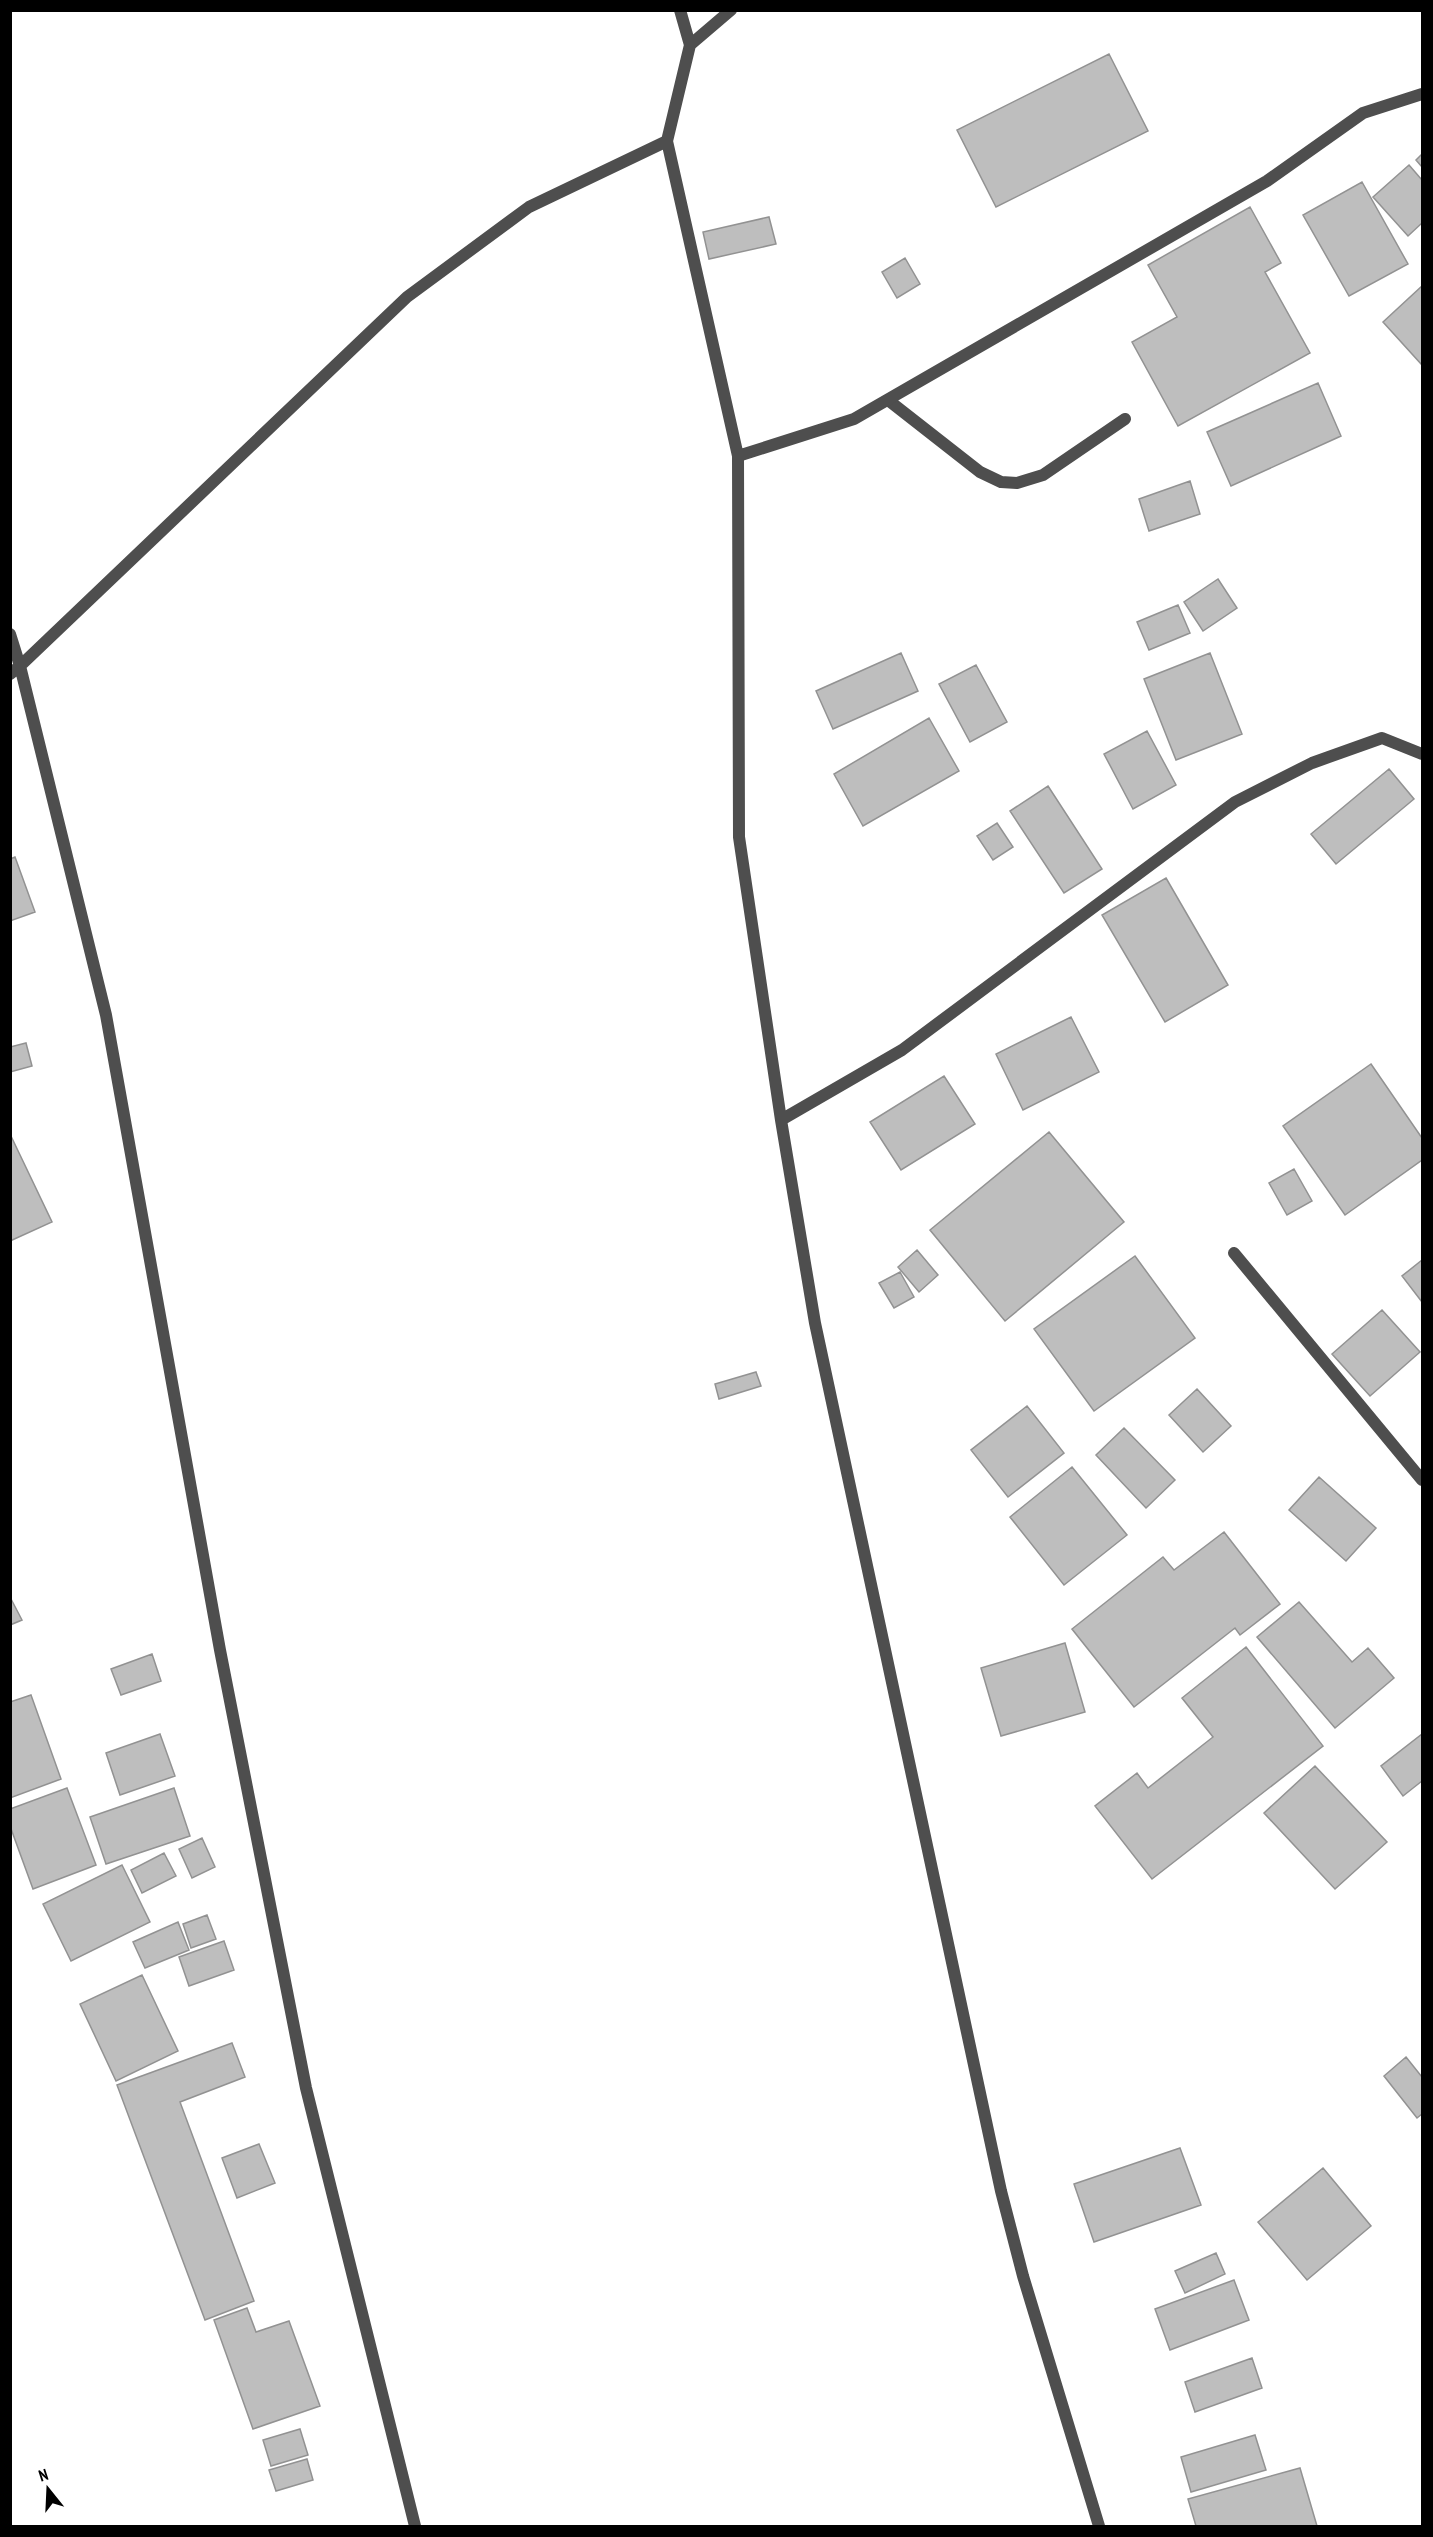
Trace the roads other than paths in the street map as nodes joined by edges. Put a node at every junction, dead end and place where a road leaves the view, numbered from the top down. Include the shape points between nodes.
1 (680, 10) edge
2 (731, 10) edge
3 (690, 45) junction
4 (1422, 94) edge
5 (667, 141) junction
6 (888, 400) junction
7 (1125, 419) dead end
8 (738, 456) junction
9 (10, 634) edge
10 (15, 670) edge
11 (1422, 754) edge
12 (781, 1120) junction
13 (1234, 1253) dead end
14 (1422, 1480) edge
15 (415, 2526) edge
16 (1099, 2526) edge

1 - 3 street
2 - 3 street
3 - 5 street
4 - 6 street via 1363,113 1267,181
5 - 8 street
5 - 10 street via 529,207 407,297
6 - 7 street via 980,472 1001,482 1017,483 1043,475
6 - 8 street via 854,419
8 - 12 street via 739,837
9 - 10 street
10 - 15 street via 106,1015 220,1650 306,2088
11 - 12 street via 1382,738 1312,763 1235,802 902,1050
12 - 16 street via 815,1323 1001,2191
13 - 14 street

